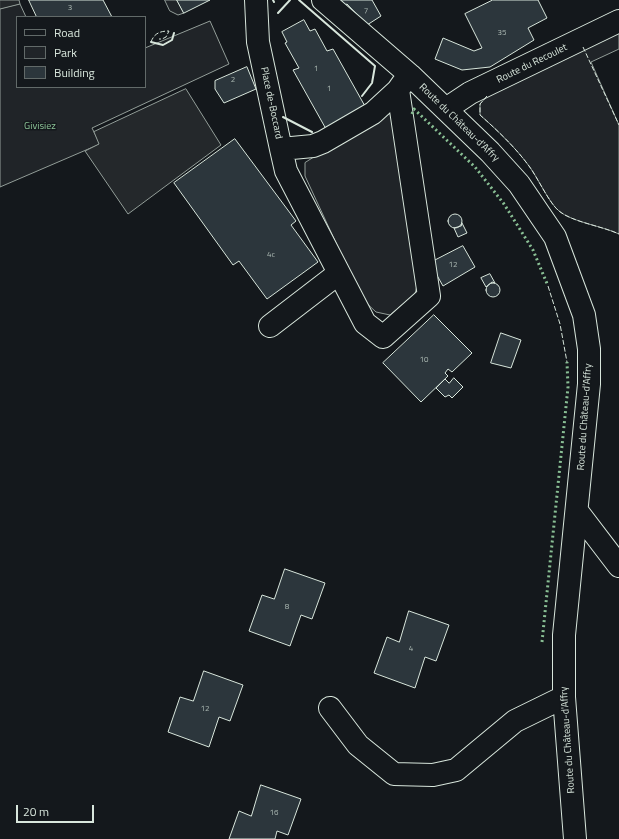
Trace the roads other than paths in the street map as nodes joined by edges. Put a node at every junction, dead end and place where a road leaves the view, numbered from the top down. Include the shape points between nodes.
1 (256, 0) edge
2 (323, 0) edge
3 (619, 21) edge
4 (404, 82) junction
5 (446, 109) junction
6 (281, 149) junction
7 (339, 273) junction
8 (270, 326) dead end
9 (577, 511) junction
10 (619, 566) edge
11 (564, 697) junction
12 (330, 708) dead end
13 (575, 839) edge

1 - 6 street, Place de-Boccard via 258,42
2 - 4 street, Route du Château-d'Affry
3 - 5 street, Route du Recoulet via 470,93
4 - 5 street, Route du Château-d'Affry
4 - 6 street, Place de-Boccard via 373,113 323,142 313,146
4 - 7 street via 429,296 383,337 365,323
5 - 9 street, Route du Château-d'Affry via 519,184 555,237 584,315 589,349 589,384
6 - 7 street via 286,170
7 - 8 street
9 - 10 street
9 - 11 street, Route du Château-d'Affry via 564,635
11 - 12 street via 515,721 456,770 433,775 394,774 358,745
11 - 13 street, Route du Château-d'Affry

